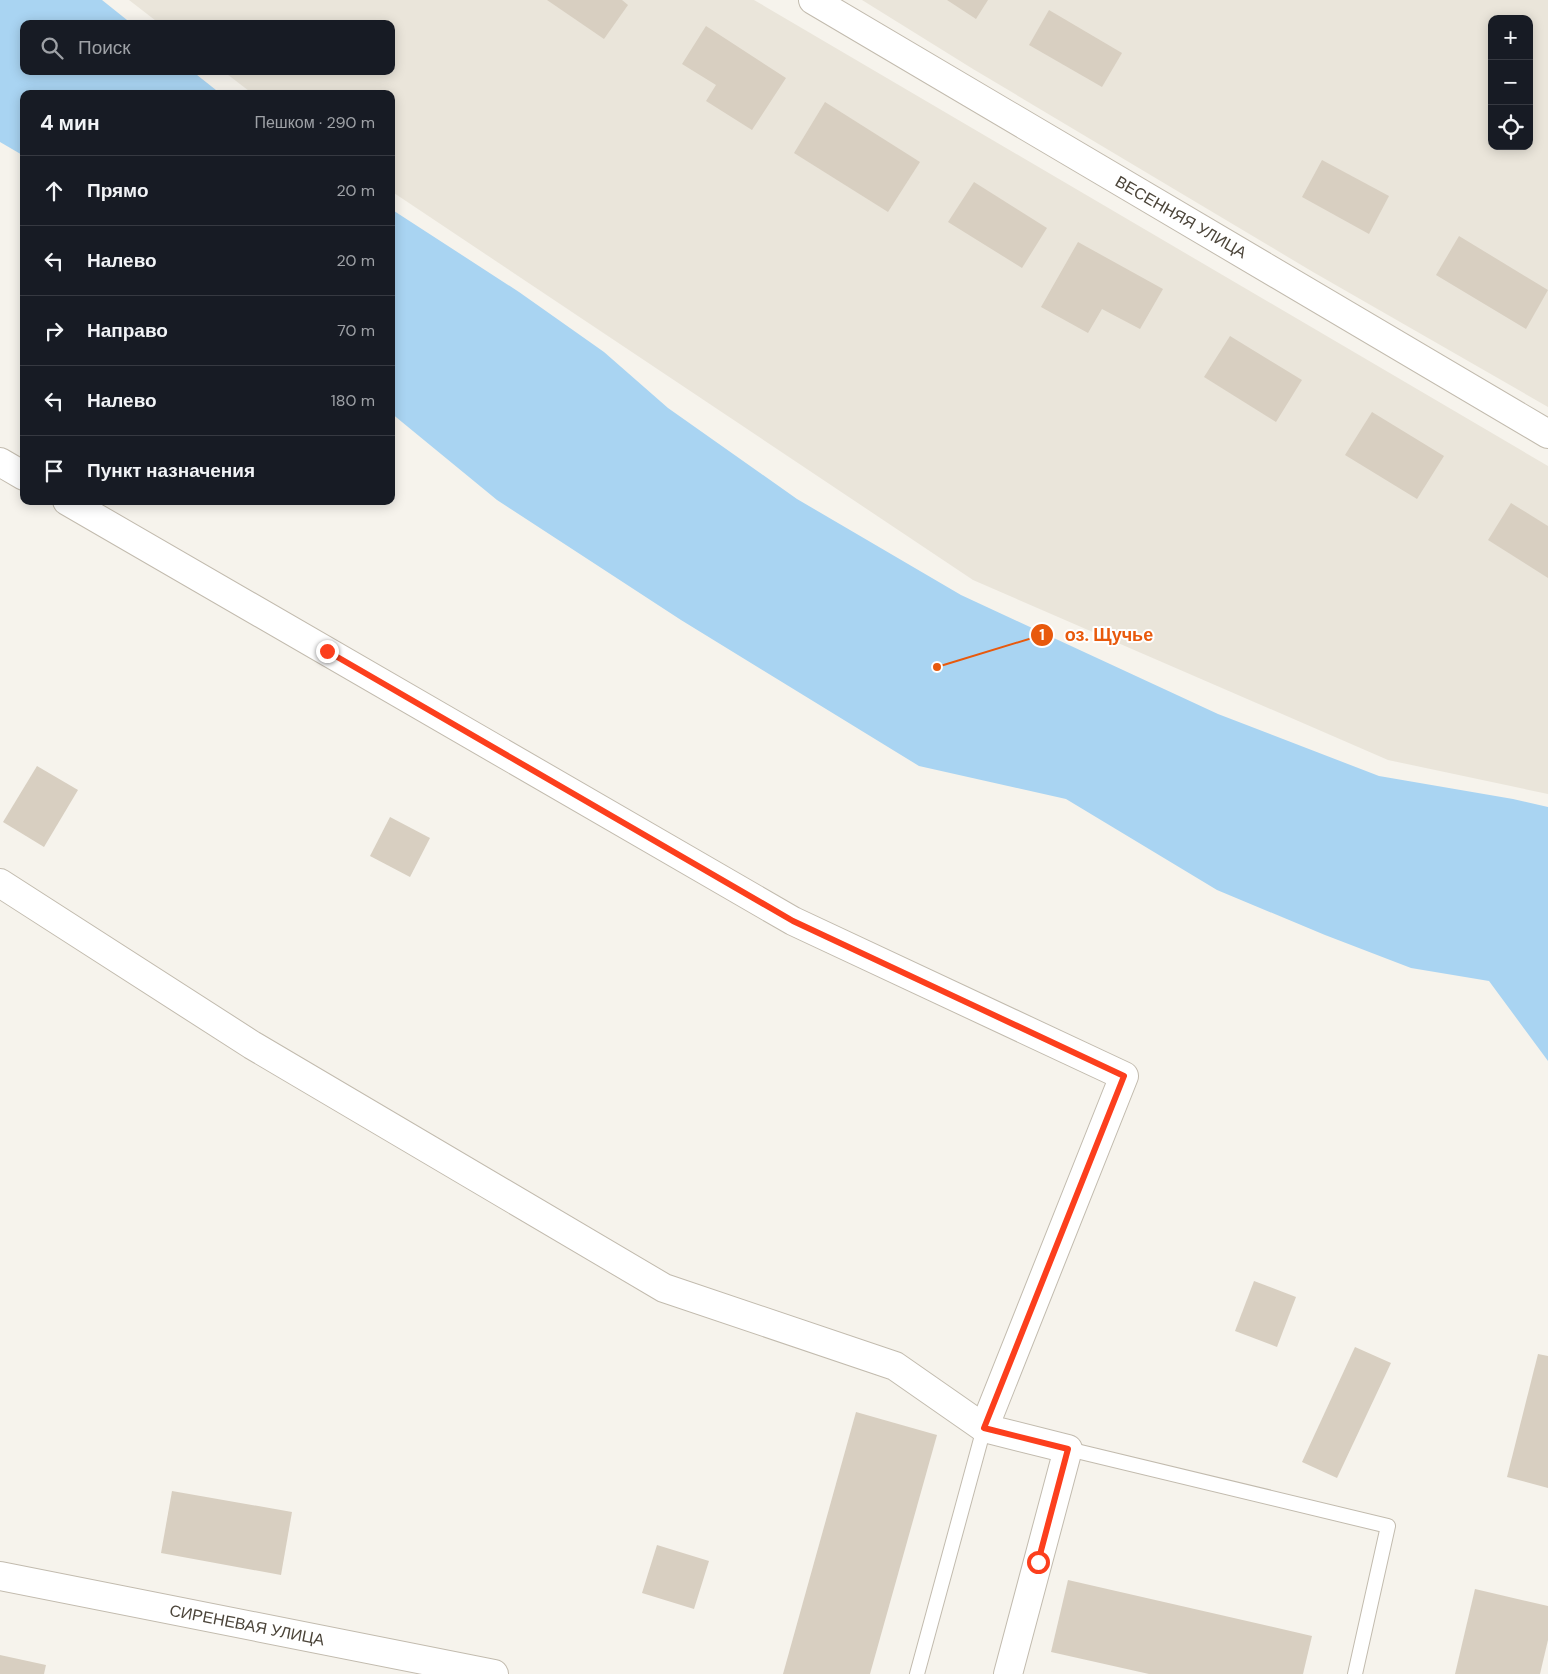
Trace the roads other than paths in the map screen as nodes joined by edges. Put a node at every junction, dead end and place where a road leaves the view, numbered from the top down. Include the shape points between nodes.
1 (813, 0) edge
2 (1548, 434) edge
3 (0, 462) edge
4 (20, 474) edge
5 (74, 505) edge
6 (0, 883) edge
7 (984, 1428) junction
8 (1068, 1449) junction
9 (0, 1576) edge
10 (494, 1674) edge
11 (917, 1674) edge
12 (1008, 1674) edge
13 (1356, 1674) edge

1 - 2 street, ВЕСЕННЯЯ УЛИЦА
3 - 4 street
5 - 7 street via 793,921 1124,1076
6 - 7 street via 252,1045 664,1288 895,1366
7 - 8 street
7 - 11 lane
8 - 12 street
8 - 13 lane via 1388,1526
9 - 10 street, СИРЕНЕВАЯ УЛИЦА

